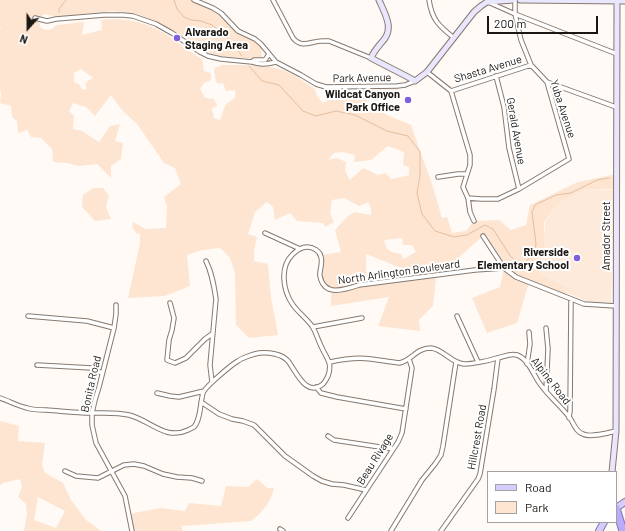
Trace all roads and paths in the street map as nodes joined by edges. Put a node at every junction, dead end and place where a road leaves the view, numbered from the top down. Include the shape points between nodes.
1 (194, 0) edge
2 (273, 0) edge
3 (379, 0) edge
4 (429, 0) edge
5 (514, 0) edge
6 (520, 0) edge
7 (566, 0) edge
8 (487, 1) edge
9 (620, 1) edge
10 (515, 14) junction
11 (35, 18) dead end
12 (454, 38) junction
13 (269, 54) junction
14 (618, 54) junction
15 (371, 58) junction
16 (265, 62) junction
17 (276, 62) junction
18 (531, 65) junction
19 (427, 72) junction
20 (496, 76) junction
21 (415, 82) junction
22 (547, 82) junction
23 (451, 90) junction
24 (616, 107) junction
25 (467, 174) junction
26 (438, 177) dead end
27 (519, 189) junction
28 (468, 198) junction
29 (474, 221) dead end
30 (266, 233) dead end
31 (483, 236) dead end
32 (300, 249) junction
33 (206, 261) dead end
34 (504, 268) junction
35 (571, 299) junction
36 (170, 303) dead end
37 (116, 305) dead end
38 (616, 306) junction
39 (28, 316) dead end
40 (457, 316) dead end
41 (362, 318) dead end
42 (313, 327) junction
43 (114, 328) junction
44 (546, 328) dead end
45 (529, 332) dead end
46 (212, 334) junction
47 (498, 358) junction
48 (409, 359) junction
49 (330, 362) junction
50 (456, 362) junction
51 (478, 362) junction
52 (37, 364) dead end
53 (527, 364) junction
54 (102, 373) junction
55 (212, 382) junction
56 (316, 387) junction
57 (204, 391) junction
58 (546, 391) junction
59 (157, 393) dead end
60 (0, 398) edge
61 (201, 402) junction
62 (406, 408) junction
63 (92, 413) junction
64 (569, 418) junction
65 (616, 432) junction
66 (328, 436) dead end
67 (393, 449) junction
68 (65, 471) dead end
69 (612, 471) edge
70 (112, 472) junction
71 (202, 482) dead end
72 (366, 490) junction
73 (348, 518) dead end
74 (618, 522) edge
75 (603, 523) edge
76 (132, 531) edge
77 (391, 531) edge
78 (441, 531) edge
79 (599, 531) edge
80 (623, 531) edge

1 - 13 street, Park Avenue via 213,8 238,31 255,39
2 - 15 street via 296,41 304,44 329,42
3 - 15 street via 389,26 386,37
4 - 12 street via 436,22
5 - 8 street
5 - 10 street, Yuba Avenue
6 - 7 street
7 - 9 street
8 - 10 street
8 - 12 street via 474,12
9 - 14 street, Amador Street
10 - 14 street
10 - 18 street, Yuba Avenue via 521,40
11 - 16 street via 47,22 104,15 133,16 164,28 208,56 226,60
12 - 19 street
13 - 16 street
13 - 17 street, Park Avenue
14 - 24 street, Amador Street
15 - 21 street
16 - 17 street
17 - 21 street, Park Avenue via 326,88 397,86
18 - 20 street, Shasta Avenue
18 - 22 street, Yuba Avenue
19 - 21 street
19 - 23 street
20 - 23 street, Shasta Avenue
20 - 27 street, Gerald Avenue
22 - 24 street
22 - 27 street, Yuba Avenue via 569,159
23 - 25 street via 470,155
24 - 38 street, Amador Street
25 - 26 street
25 - 28 street via 463,188
27 - 28 street via 498,199
28 - 29 street
30 - 32 street
31 - 34 street
32 - 34 street, North Arlington Boulevard via 307,247 321,255 320,274 323,285 331,290
32 - 42 street via 287,263 284,282 286,294 293,306
33 - 46 street via 211,271 216,299
34 - 35 street via 516,277
35 - 38 street via 590,305
35 - 64 street
36 - 46 street via 174,318 168,360 175,363 186,358
37 - 43 street, Bonita Road
38 - 65 street, Amador Street
39 - 43 street via 88,321
40 - 51 street
41 - 42 street
42 - 49 street
43 - 54 street, Bonita Road
44 - 58 street
45 - 53 street
46 - 55 street
47 - 51 street, Alpine Road
47 - 53 street, Alpine Road via 511,354 519,356
47 - 78 street, Hillcrest Road via 480,474
48 - 49 street via 399,364 356,358
48 - 50 street via 423,349 432,348
48 - 62 street, Beau Rivage via 412,368
49 - 56 street via 330,372 322,384
50 - 51 street, Alpine Road
50 - 77 street via 441,455 422,480
52 - 54 street via 92,368
53 - 58 street, Alpine Road
54 - 63 street, Bonita Road
55 - 56 street via 238,361 259,353 271,353 288,361 301,381 309,387
55 - 57 street
56 - 62 street via 321,393 337,397
57 - 59 street via 179,397
57 - 61 street
58 - 64 street, Alpine Road
60 - 63 street via 27,408
61 - 63 street via 199,417 194,427 181,433 168,433 135,416 123,413
61 - 72 street via 232,420 254,425 285,456 322,481
62 - 67 street, Beau Rivage via 402,433
63 - 70 street, Bonita Road via 96,443
64 - 65 street, Alpine Road via 576,430 582,434 589,436
65 - 69 street, Amador Street
66 - 67 street via 334,440
67 - 72 street, Beau Rivage
68 - 70 street via 76,476 98,478
70 - 71 street via 124,465 134,464 163,474
70 - 76 street, Bonita Road via 125,496
72 - 73 street, Beau Rivage
74 - 80 highway
75 - 79 main road

